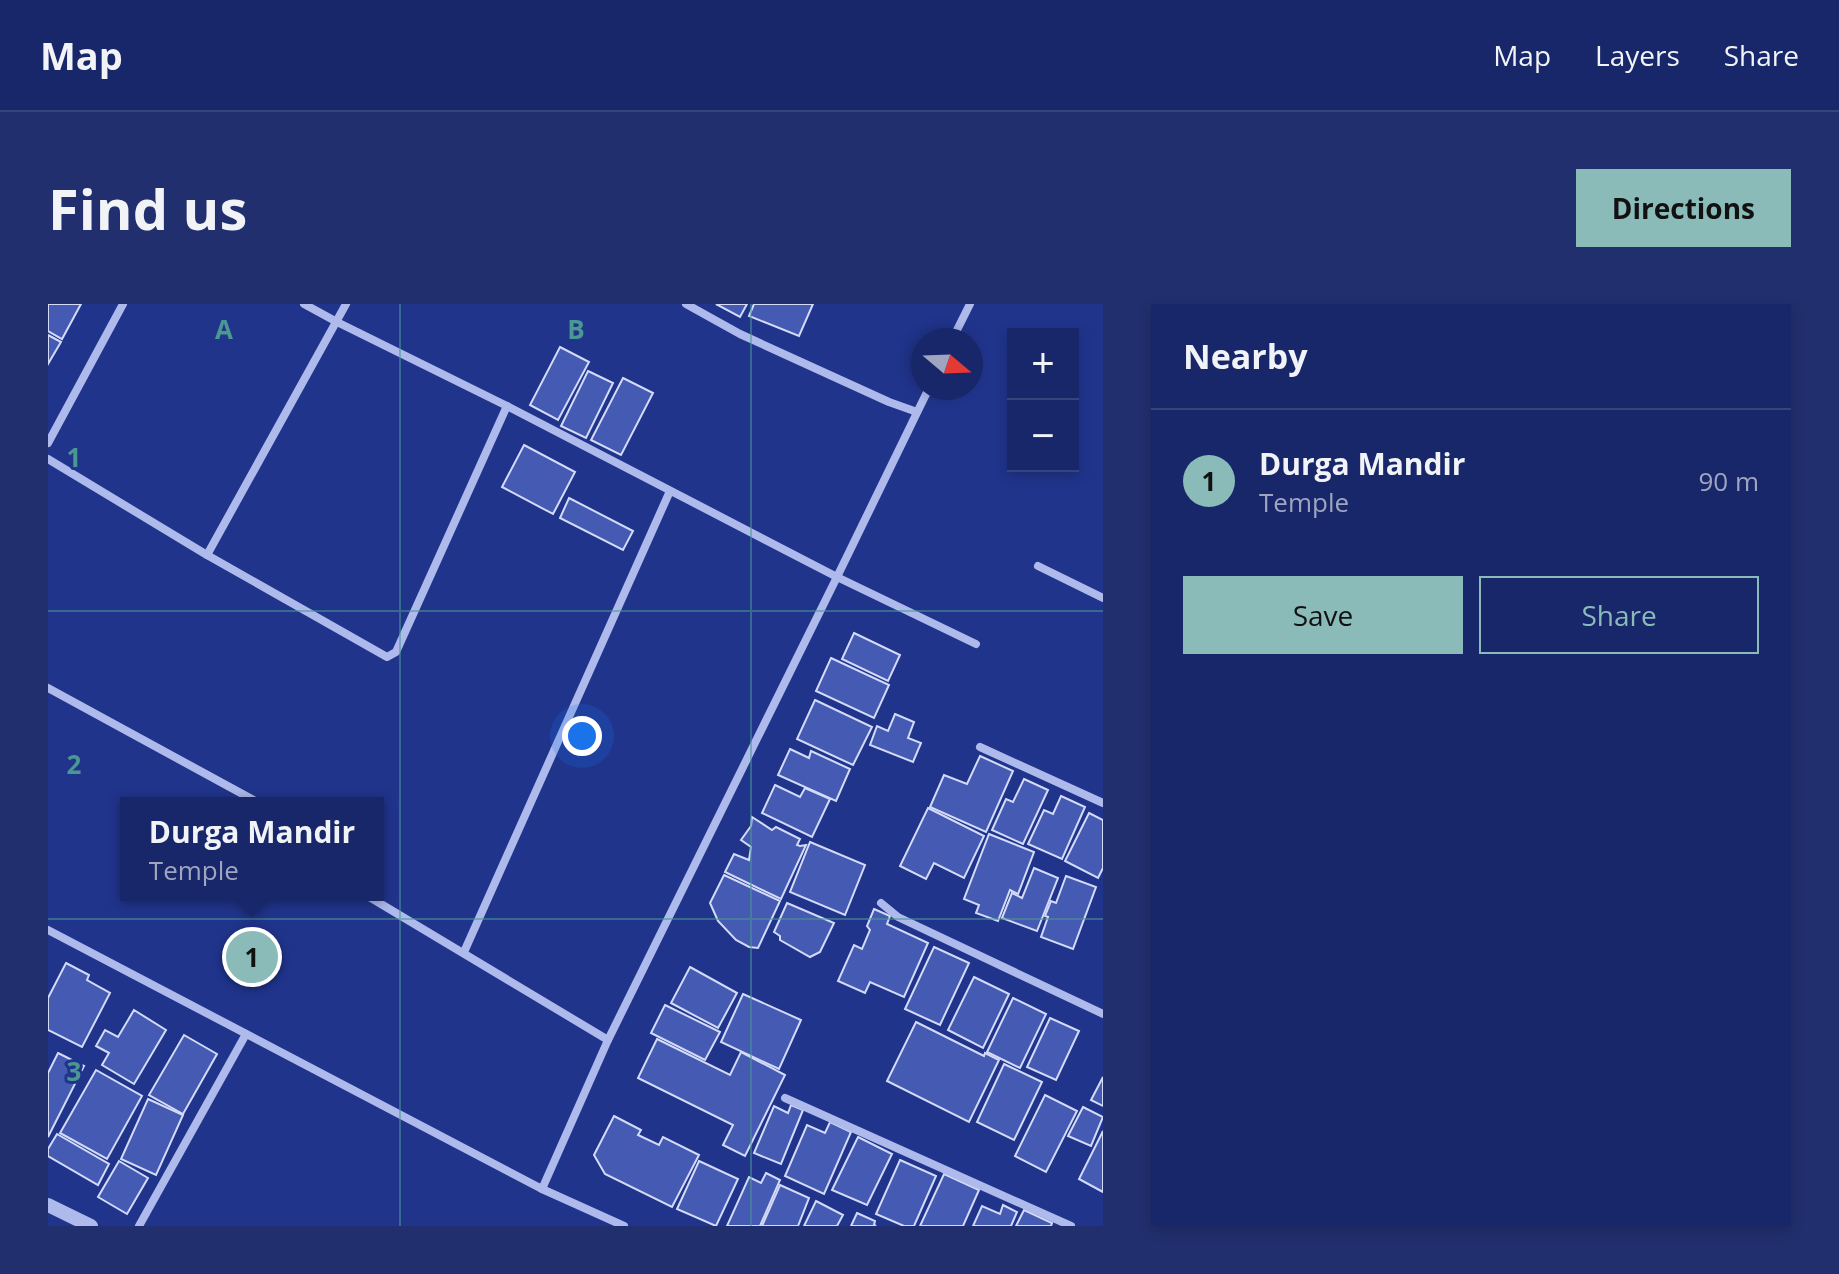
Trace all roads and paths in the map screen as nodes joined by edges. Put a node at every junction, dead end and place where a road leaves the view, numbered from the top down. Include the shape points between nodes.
1 (123, 304) edge
2 (304, 304) edge
3 (346, 304) edge
4 (686, 304) edge
5 (970, 304) edge
6 (337, 322) junction
7 (958, 328) edge
8 (923, 400) edge
9 (507, 406) junction
10 (917, 412) junction
11 (48, 443) edge
12 (48, 459) edge
13 (670, 491) junction
14 (207, 555) junction
15 (1038, 566) dead end
16 (837, 577) junction
17 (1103, 598) edge
18 (976, 644) dead end
19 (48, 688) edge
20 (980, 747) dead end
21 (248, 797) edge
22 (1103, 803) edge
23 (376, 901) edge
24 (881, 903) dead end
25 (48, 930) edge
26 (464, 952) junction
27 (1103, 1014) edge
28 (246, 1034) junction
29 (608, 1040) junction
30 (785, 1098) dead end
31 (542, 1189) junction
32 (48, 1205) edge
33 (91, 1226) edge
34 (139, 1226) edge
35 (624, 1226) edge
36 (1071, 1226) edge

1 - 11 street
2 - 6 street
3 - 6 street
4 - 10 street via 752,340
5 - 7 street
6 - 9 street
6 - 14 street
8 - 10 street
9 - 13 street
9 - 14 street via 396,652 387,657
10 - 16 street
12 - 14 street
13 - 16 street
13 - 26 street
15 - 17 street
16 - 18 street
16 - 29 street
19 - 21 street
20 - 22 street
23 - 26 street
24 - 27 street via 898,917
25 - 28 street
26 - 29 street
28 - 31 street
28 - 34 street
29 - 31 street
30 - 36 street
31 - 35 street
32 - 33 street

